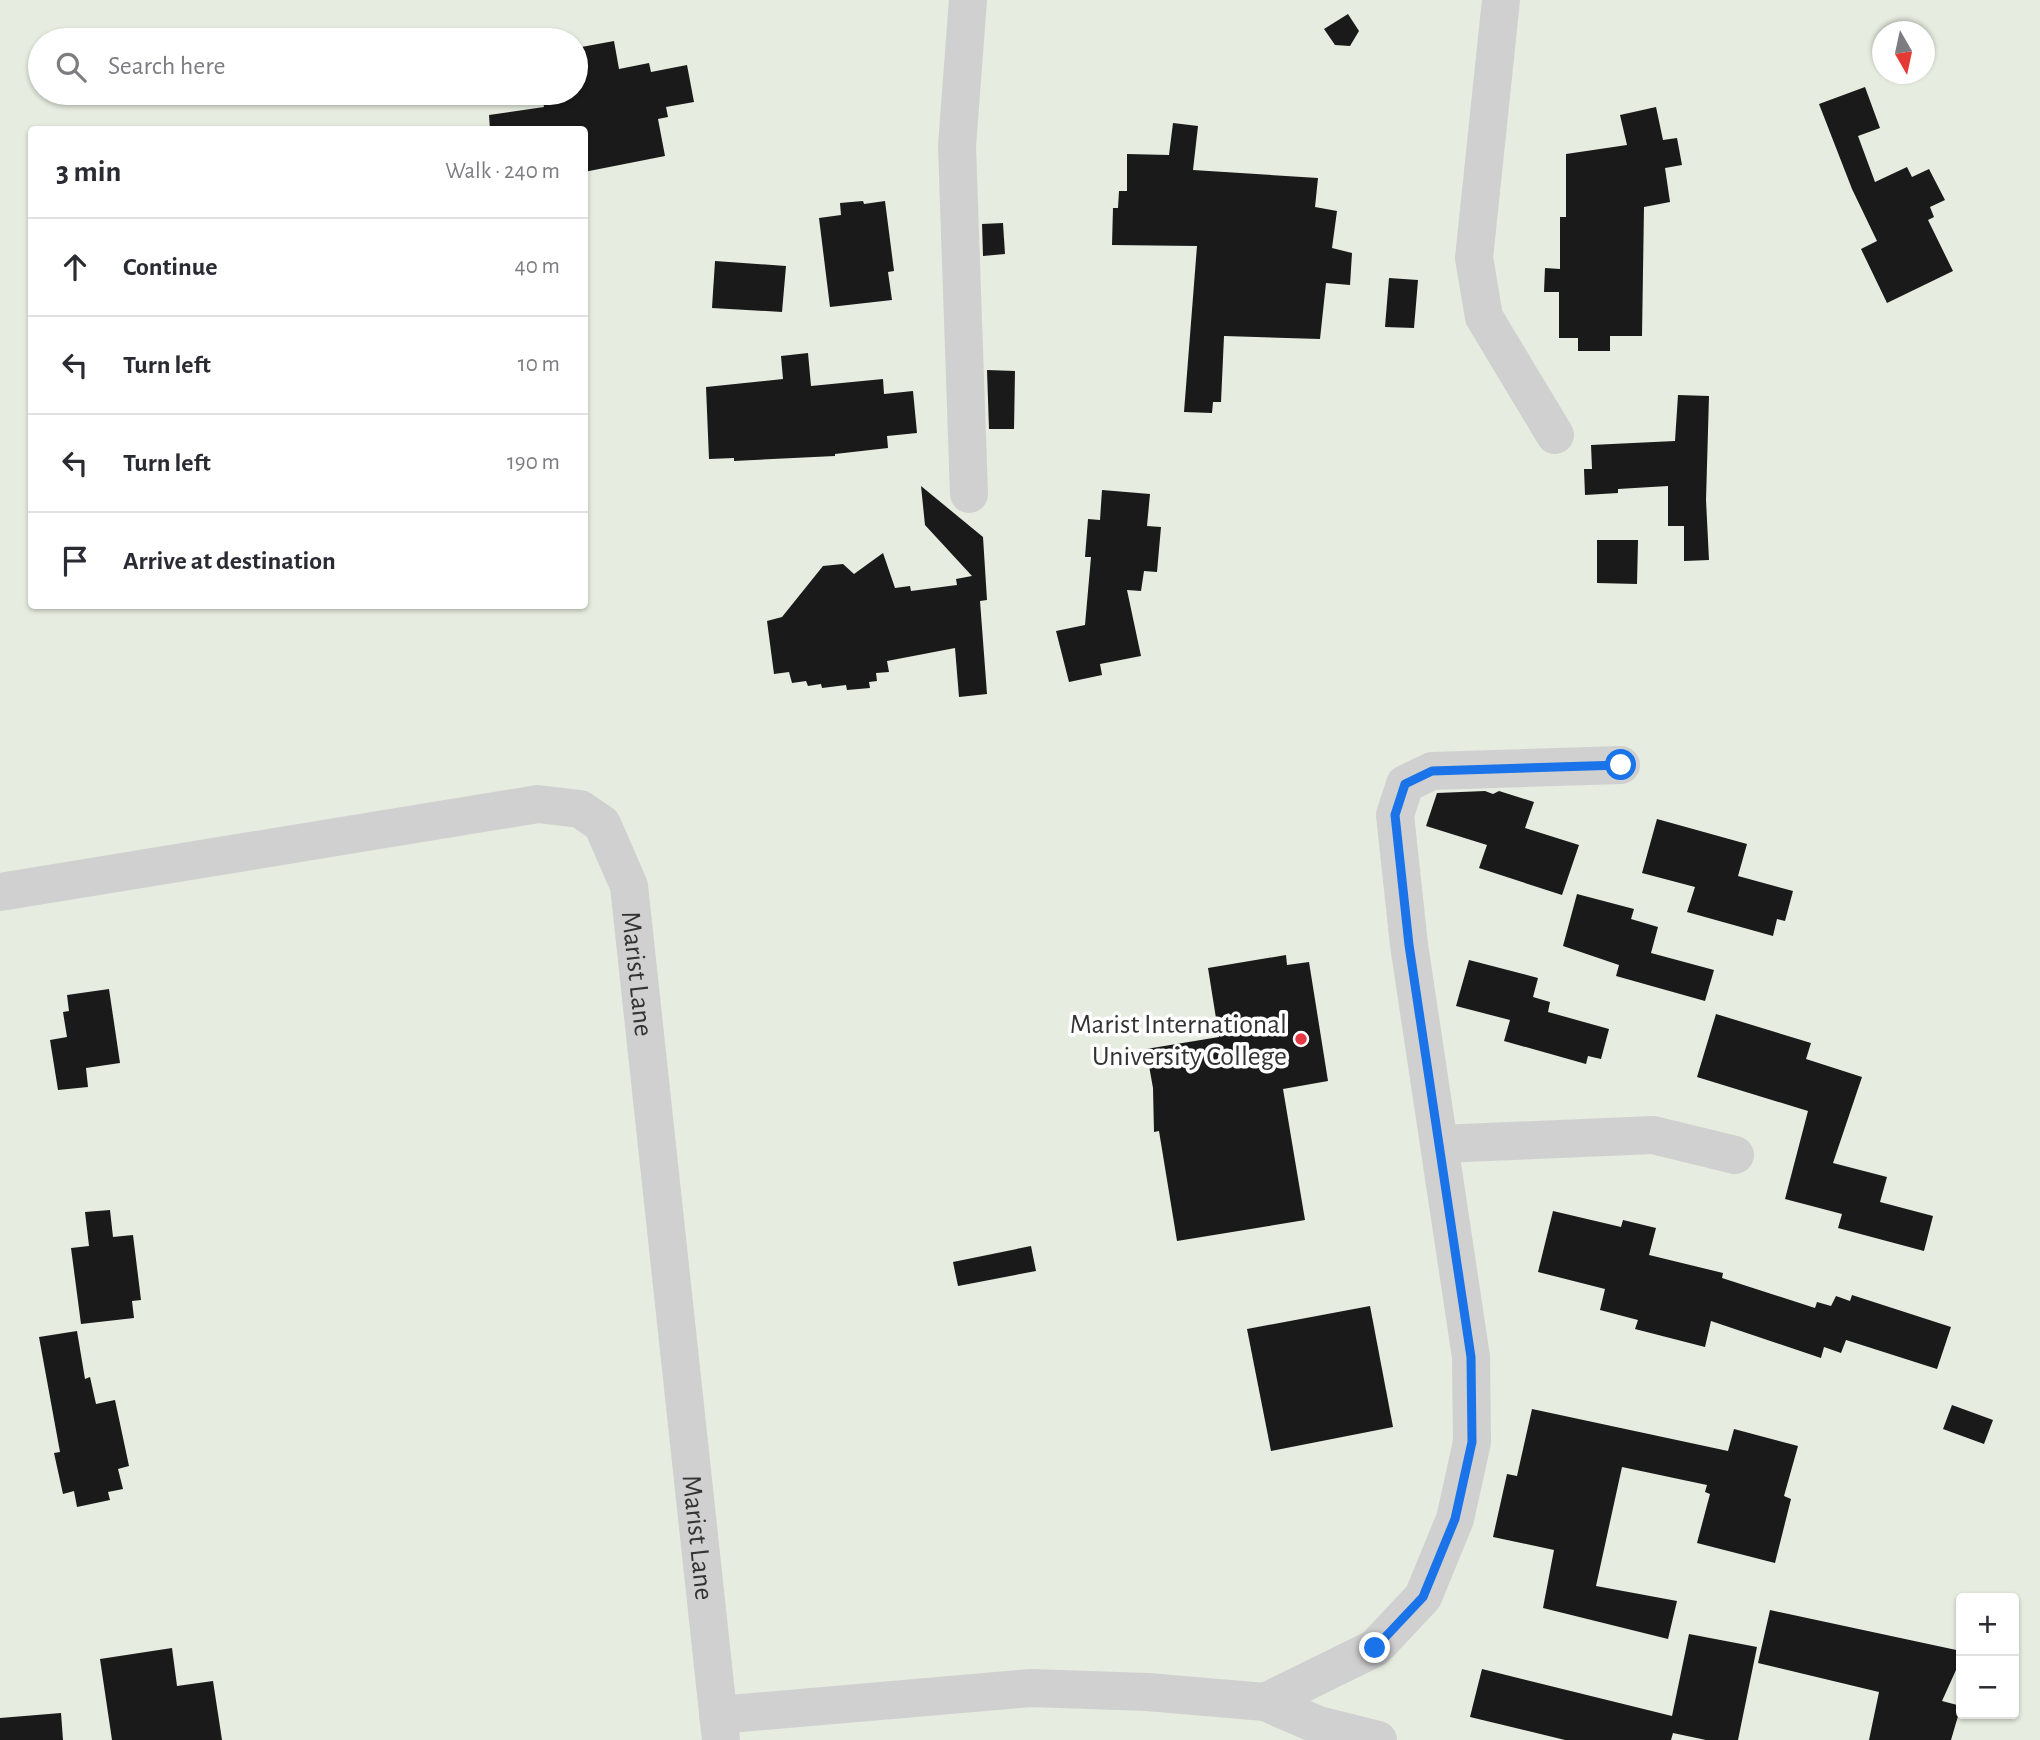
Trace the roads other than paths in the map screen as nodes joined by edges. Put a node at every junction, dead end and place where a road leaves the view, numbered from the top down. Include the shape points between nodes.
1 (968, 0) edge
2 (1501, 0) edge
3 (1555, 435) dead end
4 (969, 494) dead end
5 (1621, 765) dead end
6 (0, 892) edge
7 (1440, 1144) junction
8 (1735, 1154) dead end
9 (1265, 1702) junction
10 (720, 1728) edge
11 (1378, 1740) edge

1 - 4 street via 957,146
2 - 3 street via 1474,258 1484,317
5 - 7 street via 1432,771 1405,784 1395,815 1409,945
6 - 10 street, Marist Lane via 538,804 580,809 602,824 629,886
7 - 8 street via 1653,1135
7 - 9 street via 1471,1357 1472,1442 1455,1519 1423,1597 1397,1628 1375,1648
9 - 10 street via 1031,1688
9 - 11 street via 1318,1725

